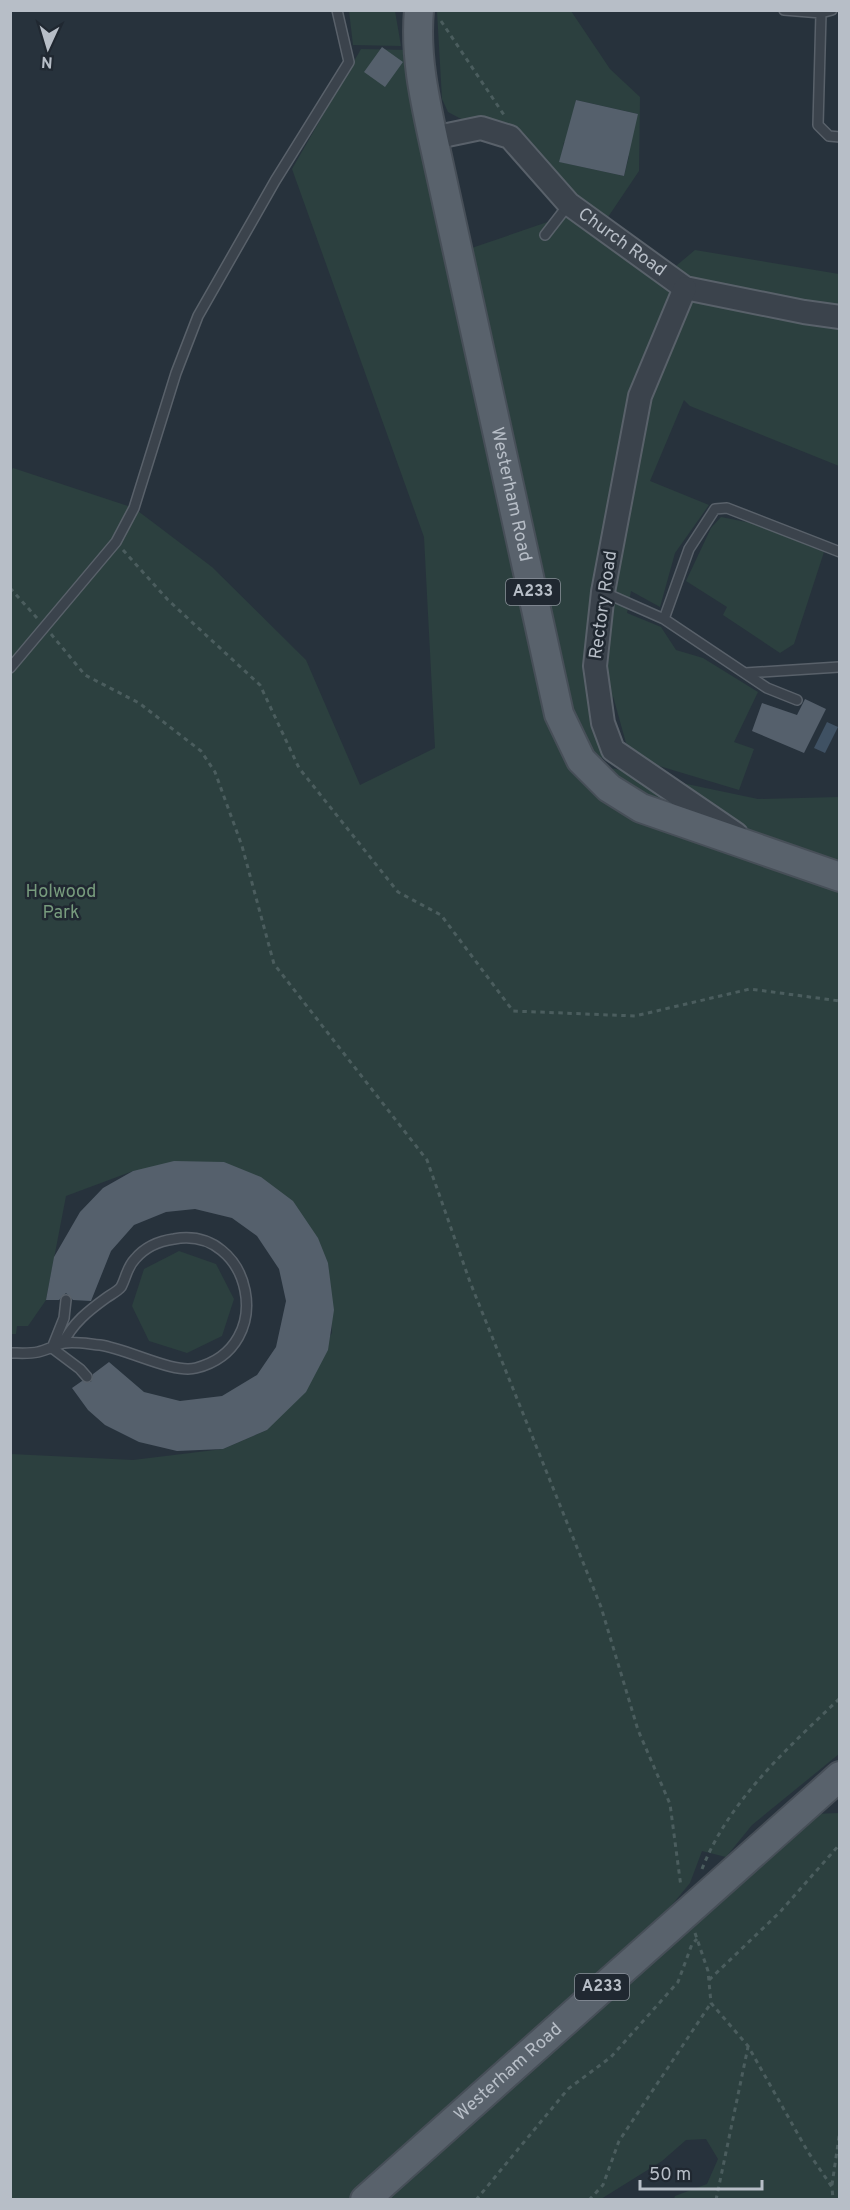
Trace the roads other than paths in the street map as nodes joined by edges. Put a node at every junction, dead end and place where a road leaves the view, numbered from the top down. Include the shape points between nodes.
1 (337, 10) edge
2 (784, 10) edge
3 (832, 10) edge
4 (821, 13) junction
5 (429, 15) edge
6 (840, 137) edge
7 (433, 138) junction
8 (569, 204) junction
9 (546, 235) dead end
10 (685, 288) junction
11 (840, 317) edge
12 (840, 552) edge
13 (603, 592) junction
14 (664, 619) junction
15 (839, 667) edge
16 (10, 668) edge
17 (745, 673) junction
18 (797, 700) dead end
19 (762, 851) junction
20 (840, 877) edge
21 (66, 1300) dead end
22 (63, 1343) junction
23 (52, 1348) junction
24 (10, 1353) edge
25 (87, 1377) dead end
26 (840, 1776) edge
27 (365, 2199) edge

1 - 16 lane via 349,62 198,316 134,508 116,542
2 - 4 lane
3 - 4 lane
4 - 6 lane via 818,125 830,136
5 - 7 main road, Westerham Road / A233 via 417,34
7 - 8 street, Church Road via 481,128 510,137
7 - 19 main road, Westerham Road / A233 via 559,714 581,760 609,789 641,808
8 - 9 lane
8 - 10 street, Church Road
10 - 11 street, Church Road
10 - 13 street, Rectory Road via 640,396
12 - 14 lane via 727,508 716,509 689,549
13 - 14 lane
13 - 19 street, Rectory Road via 595,666 603,723 613,750
14 - 17 lane
15 - 17 lane
17 - 18 lane via 767,688
19 - 20 main road, Westerham Road / A233
21 - 23 lane via 64,1318
22 - 22 lane via 70,1329 89,1310 120,1288 134,1259 161,1241 182,1238 218,1247 232,1261 248,1296 239,1337 214,1362 195,1369 176,1369 123,1350
22 - 23 lane
23 - 24 lane
23 - 25 lane
26 - 27 main road, Westerham Road / A233

